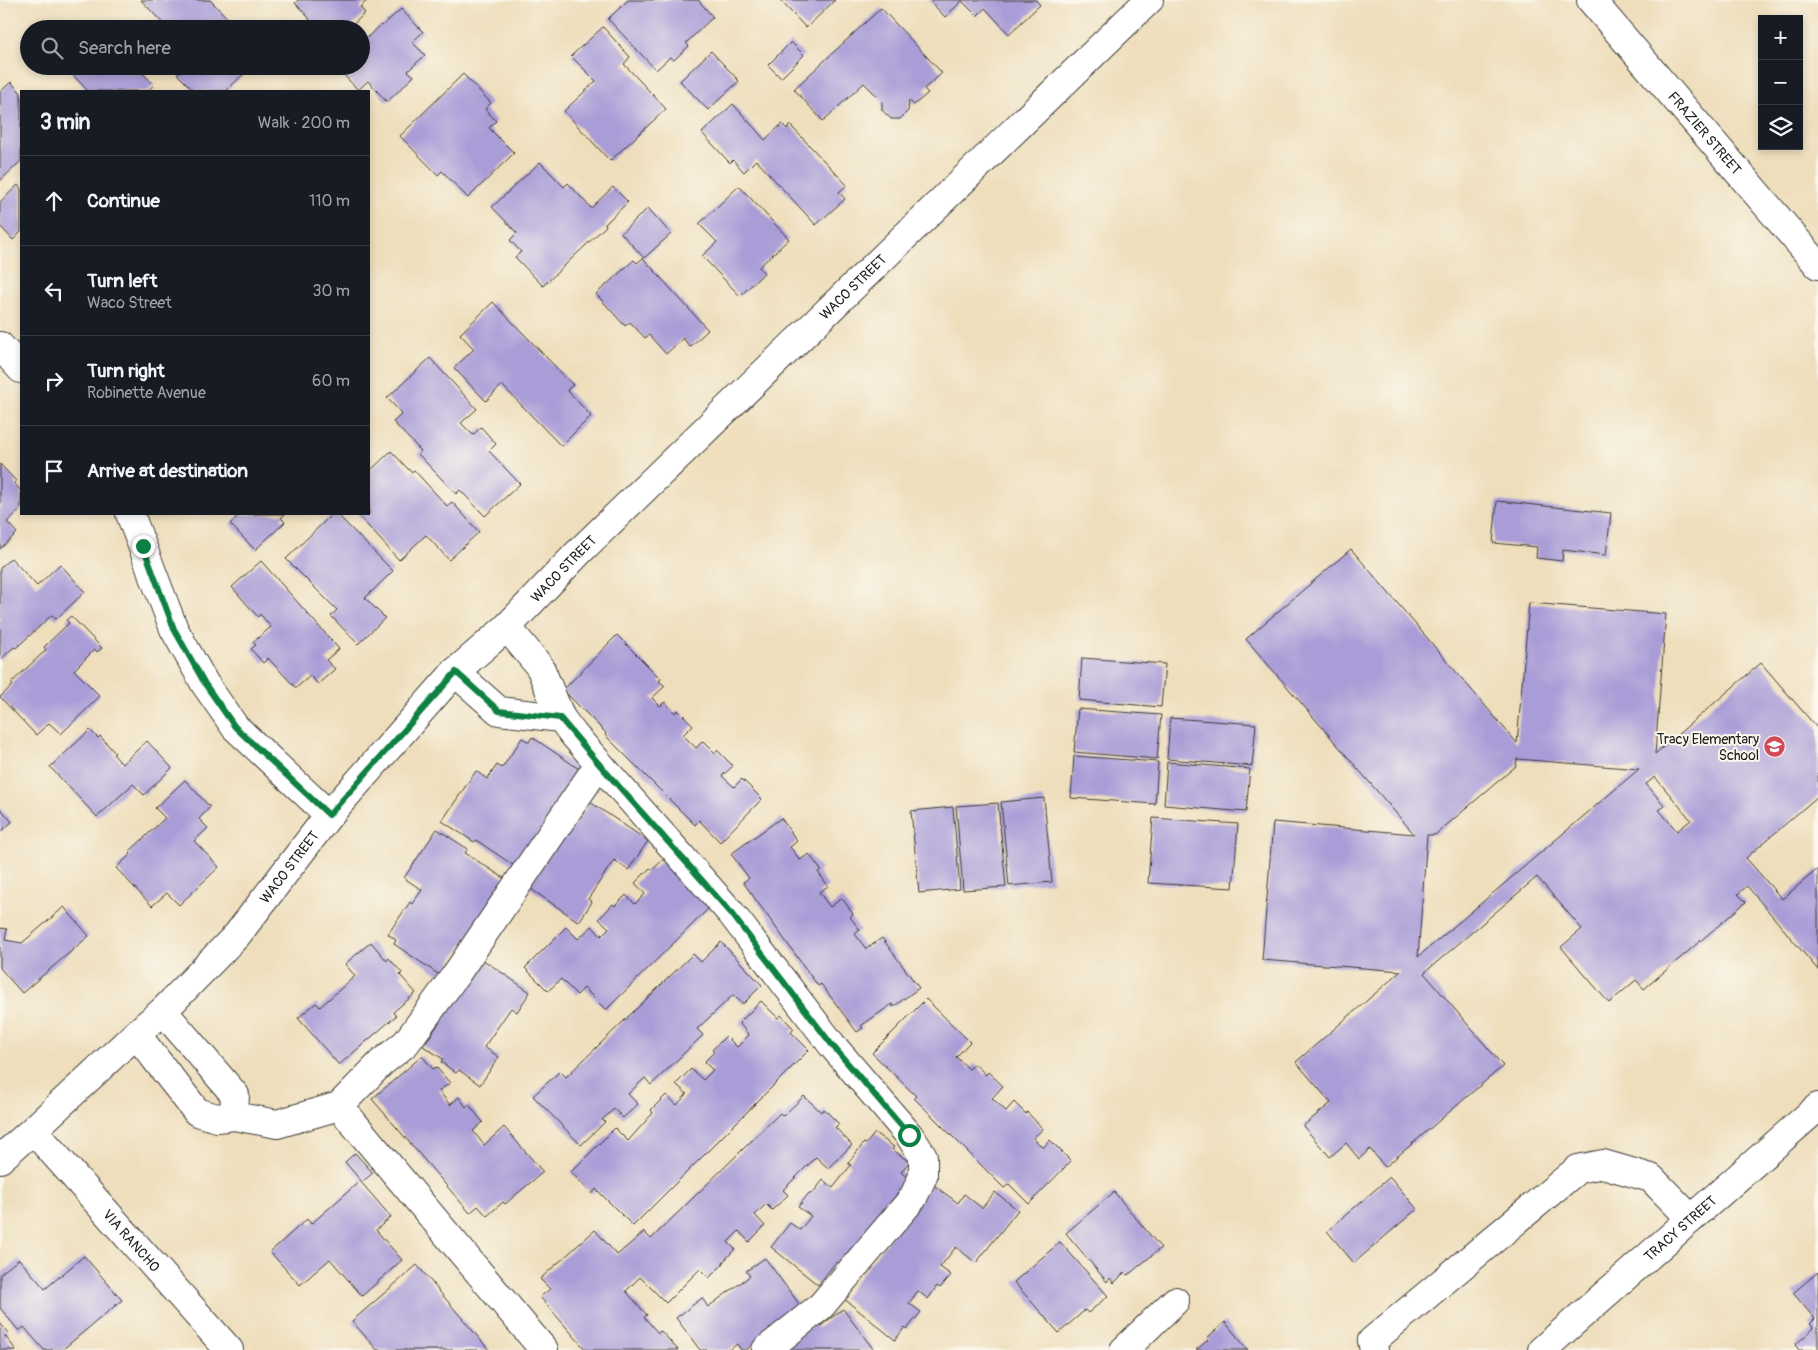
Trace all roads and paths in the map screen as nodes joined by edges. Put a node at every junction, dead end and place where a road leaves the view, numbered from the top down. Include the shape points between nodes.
1 (1148, 0) edge
2 (1591, 0) edge
3 (1818, 265) edge
4 (0, 346) edge
5 (20, 368) edge
6 (130, 515) edge
7 (507, 627) junction
8 (456, 672) junction
9 (560, 718) junction
10 (599, 764) junction
11 (329, 815) junction
12 (163, 1012) junction
13 (136, 1034) junction
14 (339, 1106) junction
15 (1818, 1107) edge
16 (234, 1116) junction
17 (34, 1130) junction
18 (0, 1159) edge
19 (1691, 1219) junction
20 (1175, 1302) dead end
21 (229, 1350) edge
22 (544, 1350) edge
23 (766, 1350) edge
24 (1124, 1350) edge
25 (1374, 1350) edge
26 (1542, 1350) edge

1 - 7 street, WACO STREET via 578,553
2 - 3 street, FRAZIER STREET
4 - 5 street
6 - 11 street via 174,629 205,684 235,727
7 - 8 street, WACO STREET
7 - 9 street via 540,667
8 - 9 street via 499,711
8 - 11 street, WACO STREET
9 - 10 street
10 - 14 street via 406,1043 381,1063
10 - 23 street via 731,913 832,1045 923,1156 922,1176 913,1198 821,1306
11 - 12 street, WACO STREET via 237,935
12 - 13 street, WACO STREET
12 - 16 street via 235,1095
13 - 16 street via 197,1112 217,1118
13 - 17 street, WACO STREET
14 - 16 street via 277,1124
14 - 22 street
15 - 19 street, TRACY STREET
17 - 18 street, WACO STREET
17 - 21 street, VIA RANCHO
19 - 25 street via 1650,1178 1603,1164 1578,1169 1372,1341
19 - 26 street, TRACY STREET
20 - 24 street

